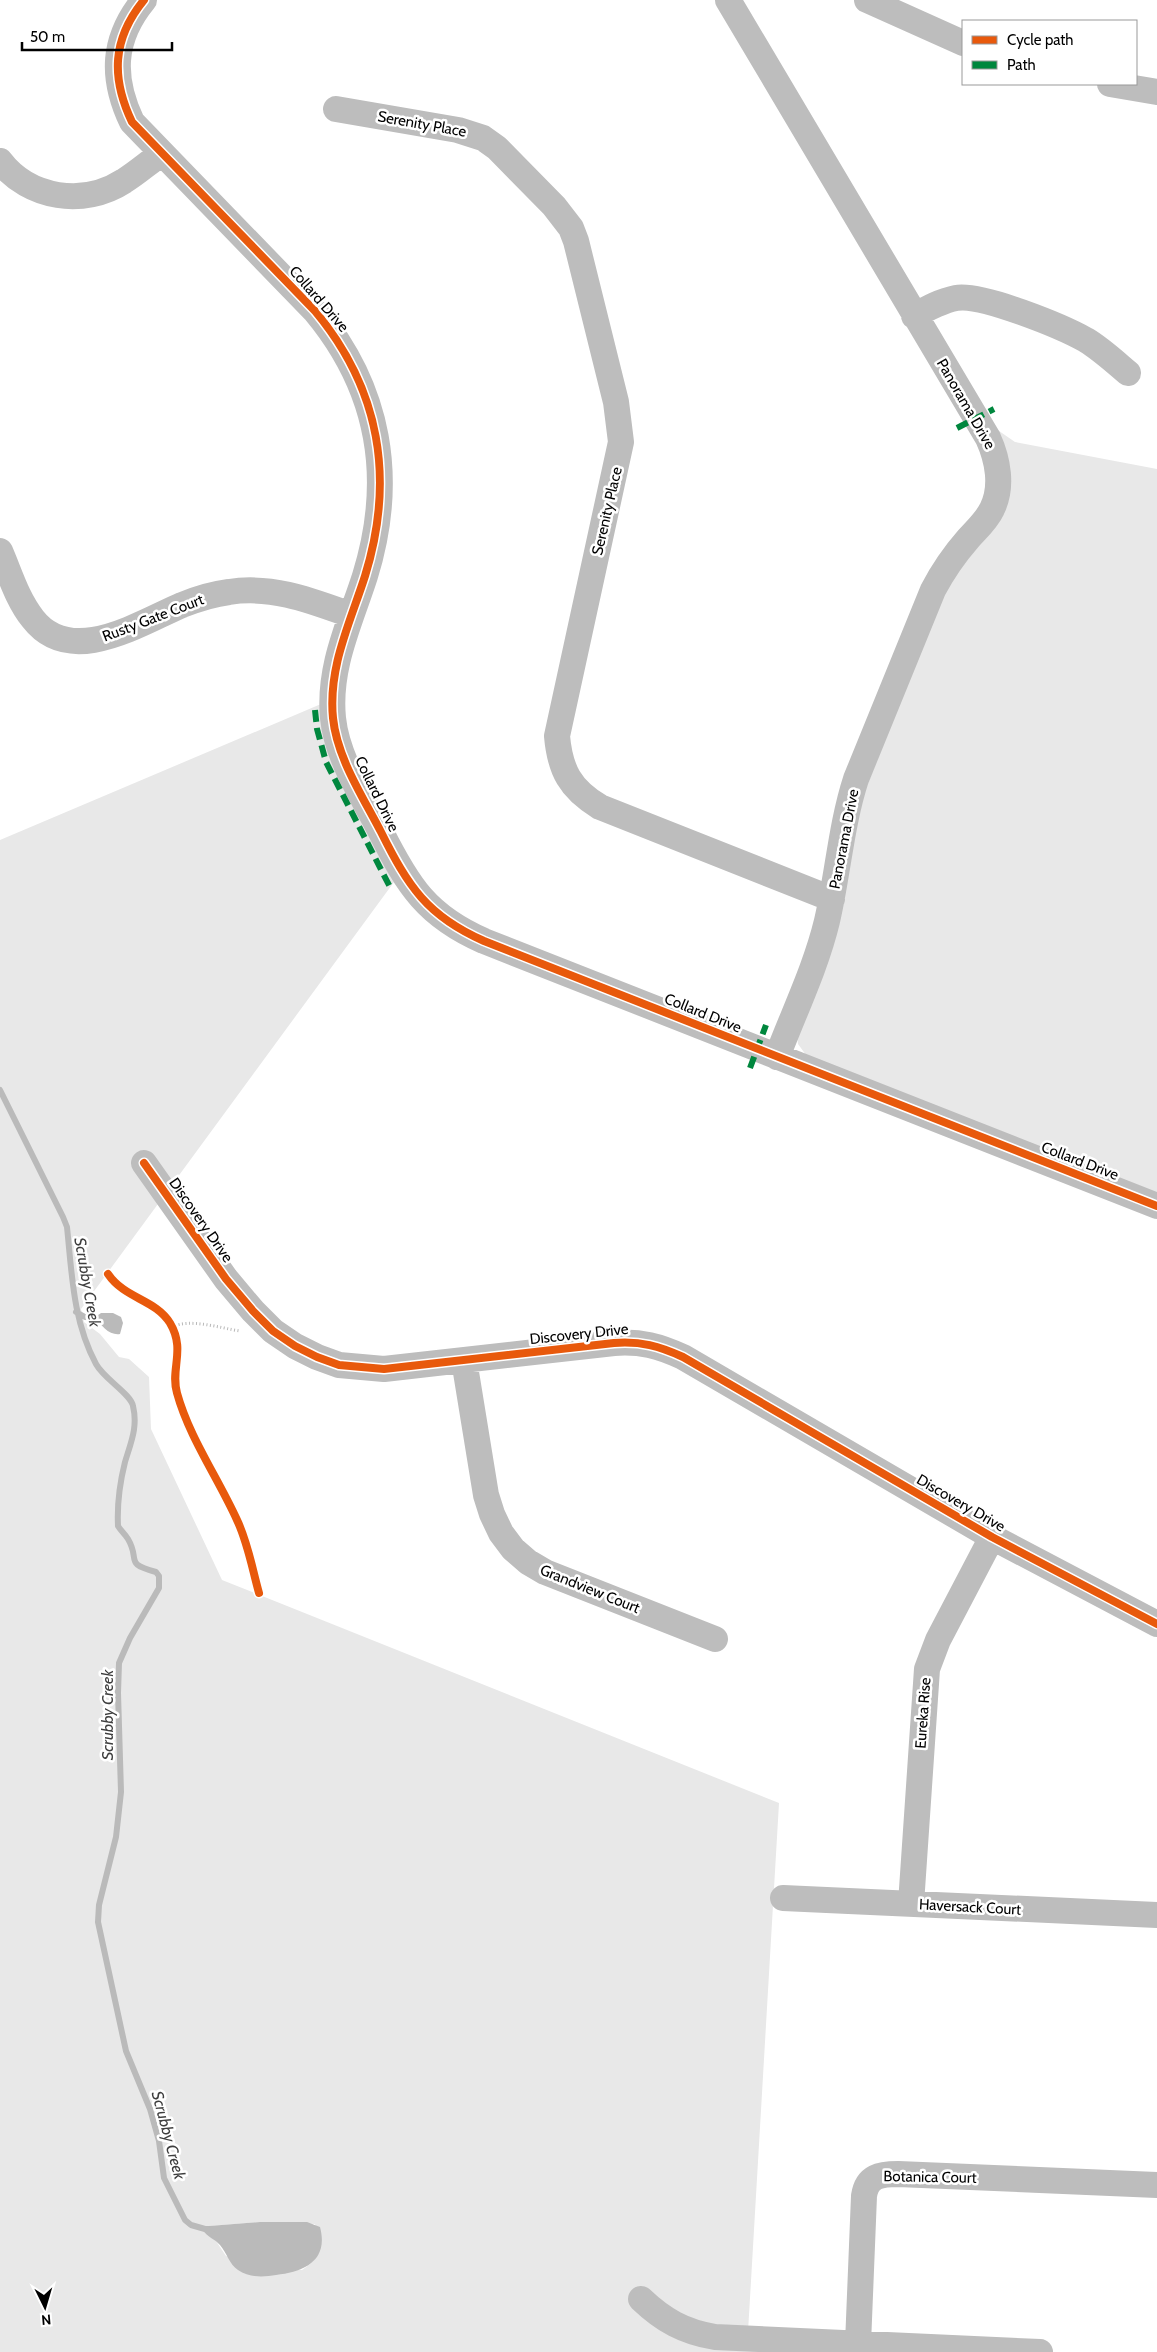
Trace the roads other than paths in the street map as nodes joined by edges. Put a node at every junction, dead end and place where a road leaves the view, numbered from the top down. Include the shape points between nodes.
1 (144, 0) edge
2 (867, 0) edge
3 (730, 1) edge
4 (962, 43) edge
5 (1116, 85) edge
6 (1157, 92) edge
7 (336, 109) dead end
8 (161, 154) junction
9 (0, 161) edge
10 (914, 316) junction
11 (1128, 373) dead end
12 (0, 551) edge
13 (351, 614) junction
14 (832, 899) junction
15 (777, 1057) junction
16 (144, 1163) dead end
17 (1157, 1206) edge
18 (464, 1360) junction
19 (992, 1538) junction
20 (1157, 1624) edge
21 (715, 1639) dead end
22 (783, 1898) dead end
23 (911, 1904) junction
24 (1157, 1915) edge
25 (1157, 2185) edge
26 (641, 2299) dead end
27 (858, 2344) junction
28 (1040, 2352) edge

1 - 8 street, Collard Drive via 125,29 118,52 118,78 122,102 132,122
2 - 4 street
3 - 10 street, Panorama Drive
5 - 6 street
7 - 14 street, Serenity Place via 458,130 483,138 554,206 576,240 616,402 621,442 557,736 559,756 567,777 581,796 600,807
8 - 9 street via 123,182 99,193 76,196 52,195 29,186
8 - 13 street, Collard Drive via 314,311 336,336 354,367 368,402 380,472 375,540
10 - 11 street via 937,303 958,297 974,299 1054,324 1088,341
10 - 14 street, Panorama Drive via 988,438 998,472 997,494 992,510 946,565 920,617 849,803
12 - 13 street, Rusty Gate Court via 23,605 34,621 70,640 92,641 118,634 183,605 230,592 274,592
13 - 15 street, Collard Drive via 335,670 332,697 339,746 396,863 420,897 446,922 469,934
14 - 15 street, Panorama Drive via 819,949
15 - 17 street, Collard Drive
16 - 18 street, Discovery Drive via 226,1279 273,1331 295,1346 339,1365 360,1369 384,1370
18 - 19 street, Discovery Drive via 636,1341 652,1343 683,1357
18 - 21 street, Grandview Court via 486,1495 501,1532 514,1549 545,1572
19 - 20 street, Discovery Drive
19 - 23 street, Eureka Rise via 938,1640 927,1668
22 - 23 street, Haversack Court
23 - 24 street, Haversack Court
25 - 27 street, Botanica Court via 898,2174 872,2178 867,2183 864,2196
26 - 27 street via 666,2321 688,2331 715,2337
27 - 28 street

